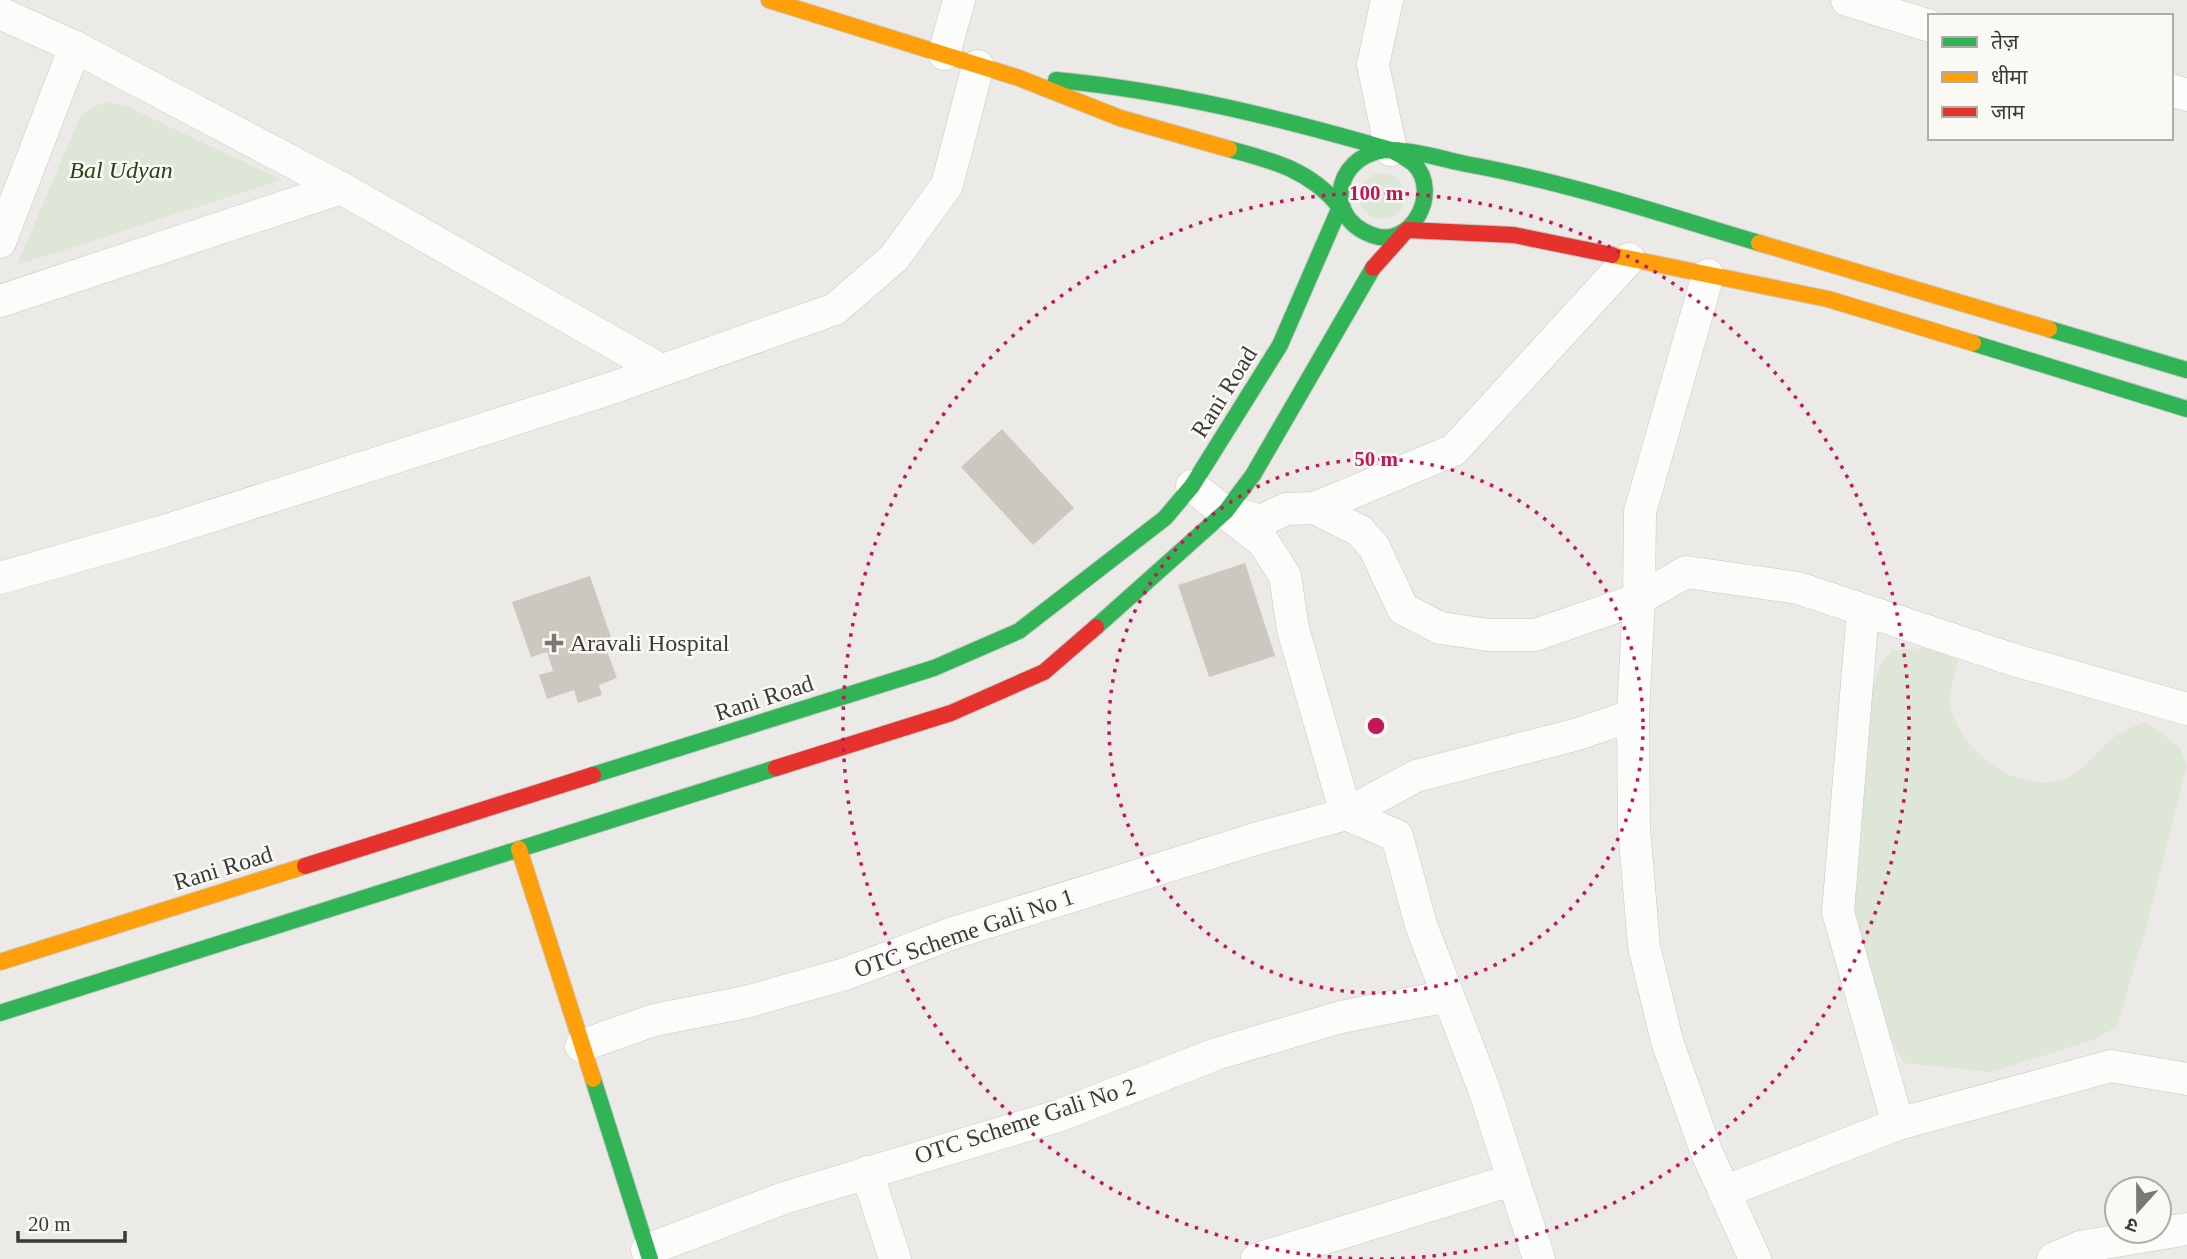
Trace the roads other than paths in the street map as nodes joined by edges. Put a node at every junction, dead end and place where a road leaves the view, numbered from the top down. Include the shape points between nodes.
1 (769, 0) edge
2 (959, 0) edge
3 (1387, 0) edge
4 (1847, 0) edge
5 (0, 13) edge
6 (1928, 25) edge
7 (75, 47) junction
8 (944, 54) junction
9 (978, 66) junction
10 (1019, 78) junction
11 (1391, 150) junction
12 (341, 188) junction
13 (1340, 207) junction
14 (1408, 230) junction
15 (0, 242) edge
16 (1629, 259) junction
17 (1708, 275) junction
18 (0, 301) edge
19 (661, 370) junction
20 (2187, 370) edge
21 (2187, 409) edge
22 (1192, 486) junction
23 (1315, 508) junction
24 (1226, 512) junction
25 (0, 578) edge
26 (1639, 599) junction
27 (1863, 611) junction
28 (2187, 709) edge
29 (1633, 715) junction
30 (1346, 814) junction
31 (519, 849) junction
32 (0, 962) edge
33 (1448, 996) junction
34 (0, 1013) edge
35 (581, 1046) junction
36 (2187, 1079) edge
37 (1898, 1124) junction
38 (867, 1172) junction
39 (1512, 1180) junction
40 (1724, 1192) junction
41 (2184, 1221) edge
42 (648, 1254) edge
43 (895, 1259) edge
44 (1257, 1259) edge
45 (1539, 1259) edge
46 (1755, 1259) edge
47 (2053, 1259) edge

1 - 8 main road
2 - 8 street
3 - 11 street via 1373,65
4 - 6 street
5 - 7 street
7 - 12 street
7 - 15 street
8 - 9 main road
9 - 10 main road
9 - 19 street via 947,186 894,258 835,309
10 - 11 main road via 1116,85 1315,128
10 - 13 main road via 1120,118 1275,161 1323,186
11 - 13 main road via 1366,153 1347,167 1339,185
11 - 14 main road via 1414,163 1427,194 1422,214
11 - 20 main road via 1538,177
12 - 18 street
12 - 19 street
13 - 14 main road via 1348,222 1366,235 1385,238
13 - 22 main road, Rani Road via 1280,345
14 - 16 main road via 1514,235
14 - 24 main road via 1367,274 1252,475
16 - 17 main road
16 - 23 street via 1454,450
17 - 21 main road via 1828,299
17 - 26 street via 1640,512
19 - 25 street via 161,532
22 - 24 street
22 - 32 main road, Rani Road via 1165,518 1019,631 934,668
23 - 24 street via 1286,509 1261,521
23 - 26 street via 1360,531 1374,547 1403,609 1440,628 1535,635
24 - 30 street via 1264,543 1285,576 1293,629
24 - 31 main road via 1044,672 951,713
26 - 27 street via 1686,572 1798,588
26 - 29 street
27 - 28 street
27 - 37 street via 1838,912
29 - 30 street, OTC Scheme Gali No 1 via 1416,776
29 - 40 street via 1634,828 1644,946 1667,1041
30 - 33 street via 1396,836 1421,925
30 - 35 street, OTC Scheme Gali No 1 via 953,933 845,974 746,1002 654,1020
31 - 34 main road
31 - 35 main road
33 - 38 street, OTC Scheme Gali No 2 via 1341,1017 1216,1054 1058,1116
33 - 39 street via 1484,1088
35 - 42 main road
36 - 37 street via 2111,1066
37 - 40 street
38 - 42 street, OTC Scheme Gali No 2 via 784,1198
38 - 43 street
39 - 44 street
39 - 45 street
40 - 46 street
41 - 47 street via 2080,1247

